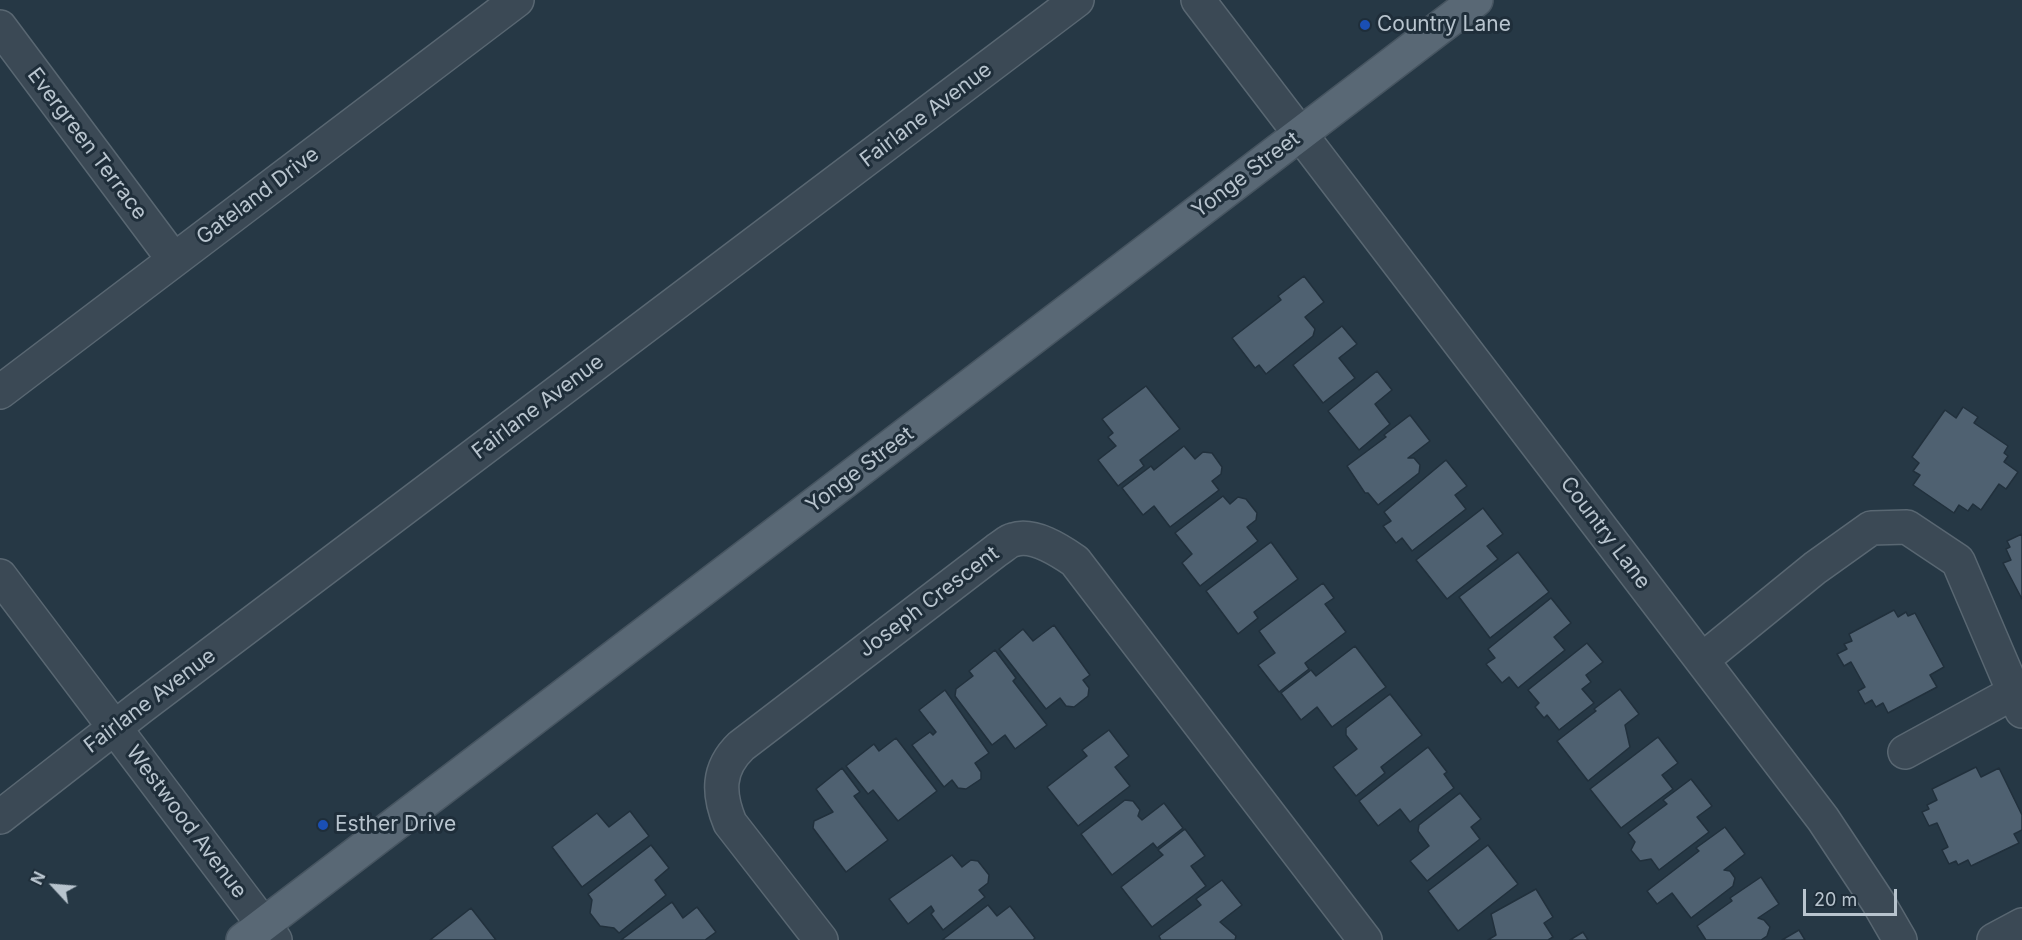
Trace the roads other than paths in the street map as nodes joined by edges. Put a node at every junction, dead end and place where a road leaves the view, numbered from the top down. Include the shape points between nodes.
1 (517, 0) edge
2 (1077, 0) edge
3 (1198, 0) edge
4 (1476, 0) edge
5 (0, 27) edge
6 (1300, 134) junction
7 (174, 260) junction
8 (0, 392) edge
9 (0, 576) edge
10 (1702, 660) junction
11 (2019, 697) edge
12 (114, 728) junction
13 (1905, 752) dead end
14 (0, 817) edge
15 (2022, 926) edge
16 (261, 935) edge
17 (821, 940) edge
18 (1365, 940) edge
19 (1900, 940) edge
20 (1994, 940) edge

1 - 7 street, Gateland Drive
2 - 12 street, Fairlane Avenue
3 - 6 street, Country Lane
4 - 6 main road, Yonge Street
5 - 7 street, Evergreen Terrace
6 - 10 street, Country Lane
6 - 16 main road, Yonge Street via 389,829
7 - 8 street, Gateland Drive
9 - 12 street, Westwood Avenue
10 - 11 street via 1871,528 1907,527 1958,561
10 - 19 street, Country Lane via 1823,819
11 - 13 street
12 - 14 street, Fairlane Avenue
12 - 16 street, Westwood Avenue
15 - 20 street
17 - 18 street, Joseph Crescent via 730,823 721,786 729,757 1014,539 1034,540 1075,561

